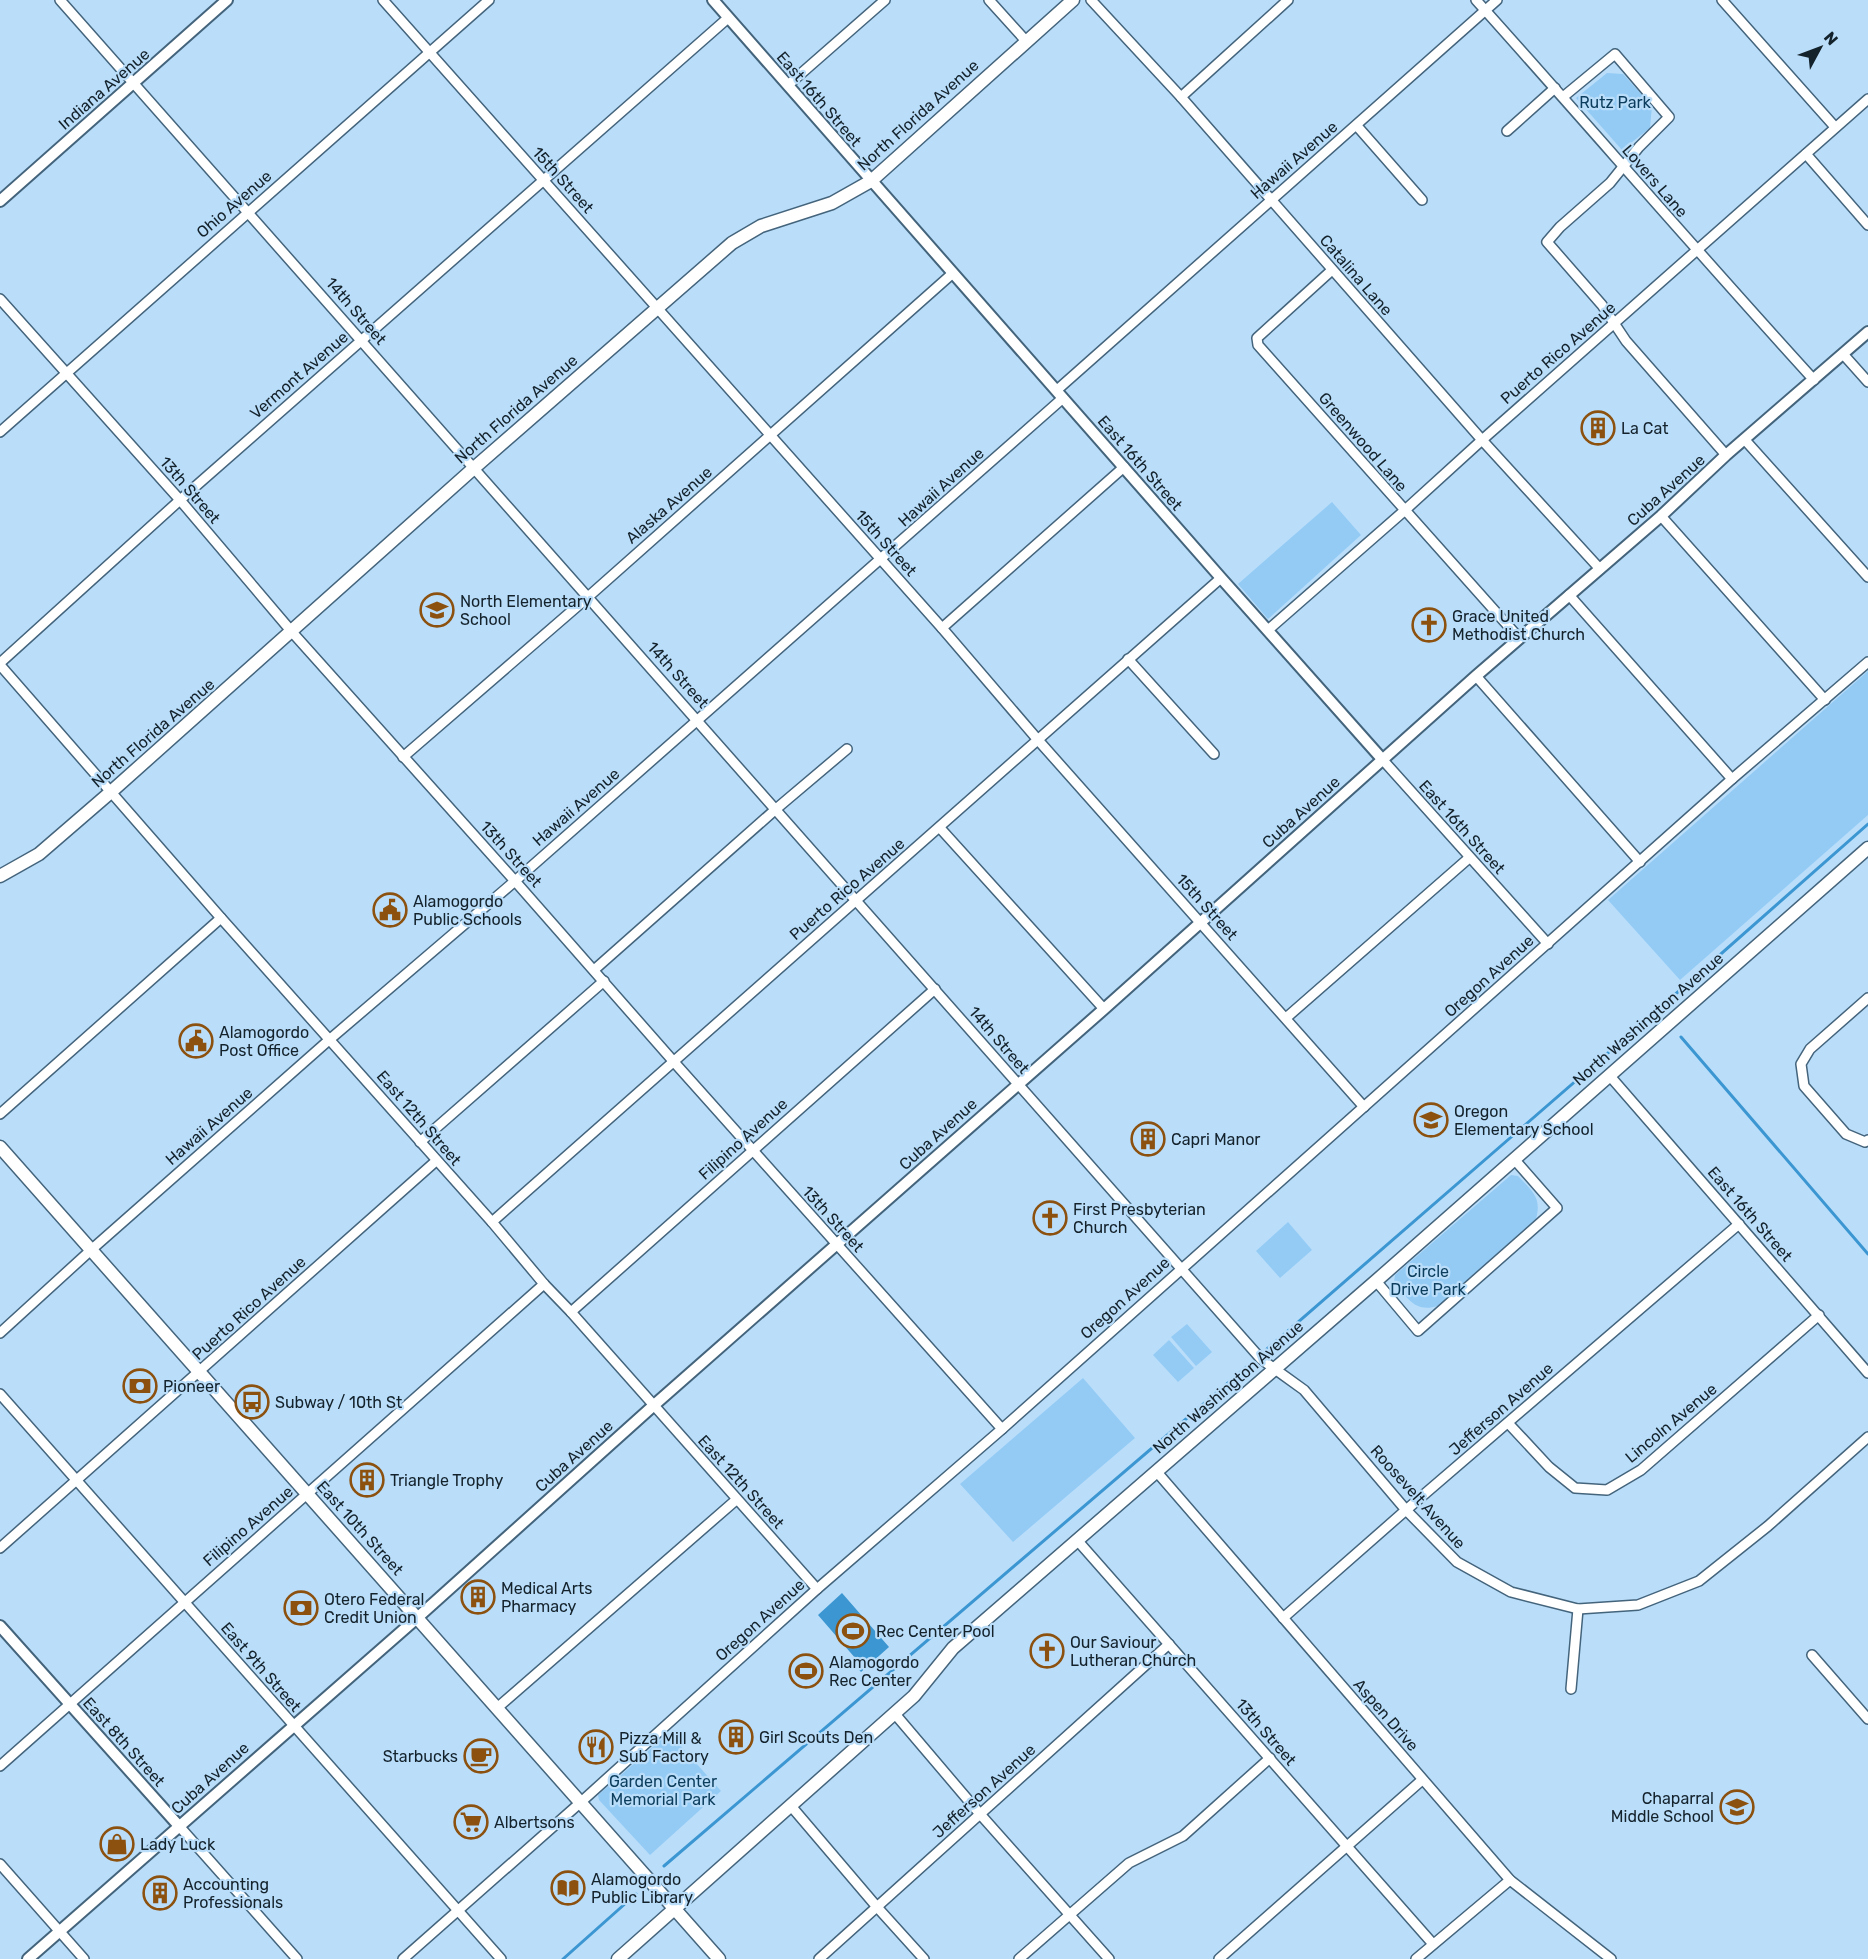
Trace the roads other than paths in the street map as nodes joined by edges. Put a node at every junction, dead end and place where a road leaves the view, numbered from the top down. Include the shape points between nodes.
1 (60, 0) edge
2 (227, 0) edge
3 (383, 0) edge
4 (489, 0) edge
5 (713, 0) edge
6 (885, 0) edge
7 (989, 0) edge
8 (1073, 0) edge
9 (1091, 0) edge
10 (1288, 0) edge
11 (1476, 0) edge
12 (1497, 0) edge
13 (1722, 0) edge
14 (1485, 10) junction
15 (728, 18) junction
16 (1026, 41) junction
17 (430, 52) junction
18 (134, 83) junction
19 (789, 85) junction
20 (1555, 88) junction
21 (1181, 97) junction
22 (1563, 97) junction
23 (1868, 99) edge
24 (1357, 126) junction
25 (1835, 127) junction
26 (1507, 131) dead end
27 (1806, 154) junction
28 (1623, 167) junction
29 (543, 180) junction
30 (871, 181) junction
31 (1271, 200) junction
32 (1422, 200) dead end
33 (0, 201) edge
34 (248, 212) junction
35 (1868, 225) edge
36 (1697, 251) junction
37 (1332, 270) junction
38 (953, 273) junction
39 (0, 299) edge
40 (656, 307) junction
41 (1614, 322) junction
42 (1868, 332) edge
43 (361, 340) junction
44 (1844, 354) junction
45 (66, 374) junction
46 (1814, 380) junction
47 (1868, 382) edge
48 (1060, 394) junction
49 (0, 432) edge
50 (771, 436) junction
51 (1482, 440) junction
52 (1745, 440) junction
53 (1726, 455) junction
54 (1124, 467) junction
55 (474, 468) junction
56 (180, 500) junction
57 (1404, 512) junction
58 (1661, 516) junction
59 (880, 561) junction
60 (1600, 569) junction
61 (1868, 577) edge
62 (1221, 578) junction
63 (1569, 595) junction
64 (588, 597) junction
65 (942, 628) junction
66 (1268, 630) junction
67 (292, 632) junction
68 (1519, 638) junction
69 (1128, 660) junction
70 (1868, 662) edge
71 (0, 664) edge
72 (1476, 676) junction
73 (1825, 700) junction
74 (698, 721) junction
75 (1038, 740) junction
76 (847, 749) dead end
77 (1214, 754) dead end
78 (404, 758) junction
79 (1382, 759) junction
80 (1732, 779) junction
81 (112, 791) junction
82 (776, 809) junction
83 (940, 828) junction
84 (1868, 848) edge
85 (1469, 858) junction
86 (1640, 862) junction
87 (0, 876) edge
88 (515, 881) junction
89 (856, 901) junction
90 (221, 918) junction
91 (1200, 923) junction
92 (1548, 944) junction
93 (594, 970) junction
94 (604, 981) junction
95 (935, 989) junction
96 (1868, 998) edge
97 (1104, 1008) junction
98 (1286, 1018) junction
99 (329, 1040) junction
100 (674, 1062) junction
101 (1609, 1075) junction
102 (1018, 1084) junction
103 (1364, 1107) junction
104 (0, 1114) edge
105 (1868, 1140) edge
106 (420, 1142) junction
107 (0, 1147) edge
108 (753, 1151) junction
109 (1514, 1159) junction
110 (436, 1161) junction
111 (492, 1222) junction
112 (1739, 1224) junction
113 (837, 1245) junction
114 (91, 1250) junction
115 (1181, 1268) junction
116 (1376, 1281) junction
117 (544, 1284) junction
118 (571, 1312) junction
119 (1819, 1315) junction
120 (0, 1333) edge
121 (1274, 1369) junction
122 (199, 1372) junction
123 (1868, 1373) edge
124 (0, 1394) edge
125 (653, 1406) junction
126 (1508, 1423) junction
127 (1002, 1429) junction
128 (1868, 1437) edge
129 (1156, 1471) junction
130 (76, 1480) junction
131 (307, 1494) junction
132 (736, 1500) junction
133 (1406, 1510) junction
134 (1077, 1540) junction
135 (0, 1548) edge
136 (817, 1589) junction
137 (184, 1602) junction
138 (1578, 1609) junction
139 (417, 1617) junction
140 (1283, 1618) junction
141 (0, 1626) edge
142 (1169, 1644) junction
143 (1812, 1654) dead end
144 (1571, 1689) dead end
145 (70, 1704) junction
146 (497, 1708) junction
147 (895, 1714) junction
148 (1868, 1719) edge
149 (292, 1725) junction
150 (1270, 1758) junction
151 (0, 1766) edge
152 (1422, 1780) junction
153 (580, 1802) junction
154 (791, 1806) junction
155 (980, 1814) junction
156 (178, 1826) junction
157 (1347, 1845) junction
158 (0, 1864) edge
159 (1510, 1880) junction
160 (877, 1907) junction
161 (675, 1909) junction
162 (458, 1911) junction
163 (1069, 1914) junction
164 (59, 1932) junction
165 (1433, 1944) junction
166 (28, 1959) edge
167 (84, 1959) edge
168 (297, 1959) edge
169 (403, 1959) edge
170 (501, 1959) edge
171 (618, 1959) edge
172 (719, 1959) edge
173 (819, 1959) edge
174 (924, 1959) edge
175 (1019, 1959) edge
176 (1109, 1959) edge
177 (1219, 1959) edge
178 (1416, 1959) edge
179 (1611, 1959) edge

1 - 18 street, 14th Street
2 - 18 street, Indiana Avenue
3 - 17 street, 15th Street
4 - 17 street, Ohio Avenue
5 - 15 street, East 16th Street
6 - 19 street
7 - 16 street
8 - 16 main road, North Florida Avenue
9 - 21 street, Catalina Lane
10 - 21 street
11 - 14 street, Lovers Lane
12 - 14 street, Hawaii Avenue
13 - 25 street
14 - 20 street, Lovers Lane
14 - 24 street, Hawaii Avenue
15 - 19 street, East 16th Street
15 - 29 street, Vermont Avenue
16 - 30 main road, North Florida Avenue
17 - 29 street, 15th Street
17 - 34 street, Ohio Avenue
18 - 33 street, Indiana Avenue
18 - 34 street, 14th Street
19 - 30 street, East 16th Street
20 - 22 street, Lovers Lane
20 - 26 street
21 - 31 street, Catalina Lane
22 - 28 street, Lovers Lane
22 - 28 street via 1615,54 1669,117
23 - 25 street, Puerto Rico Avenue
24 - 31 street, Hawaii Avenue
24 - 32 street
25 - 27 street, Puerto Rico Avenue
27 - 35 street
27 - 36 street, Puerto Rico Avenue
28 - 36 street, Lovers Lane
28 - 41 street via 1547,242
29 - 40 street, 15th Street
29 - 43 street, Vermont Avenue
30 - 38 street, East 16th Street
30 - 40 main road, North Florida Avenue via 832,203 751,231
31 - 37 street, Catalina Lane
31 - 48 street, Hawaii Avenue
34 - 43 street, 14th Street
34 - 45 street, Ohio Avenue
36 - 41 street, Puerto Rico Avenue
36 - 46 street, Lovers Lane
37 - 51 street, Catalina Lane
37 - 57 street, Greenwood Lane via 1257,338 1258,345
38 - 48 street, East 16th Street
38 - 50 street, Alaska Avenue
39 - 45 street, 13th Street
40 - 50 street, 15th Street
40 - 55 main road, North Florida Avenue
41 - 51 street, Puerto Rico Avenue
41 - 53 street via 1626,341
42 - 44 street, Cuba Avenue
43 - 55 street, 14th Street
43 - 56 street, Vermont Avenue
44 - 46 street, Cuba Avenue
44 - 47 street
45 - 49 street, Ohio Avenue
45 - 56 street, 13th Street
46 - 52 street, Cuba Avenue
48 - 54 street, East 16th Street
48 - 59 street, Hawaii Avenue
50 - 59 street, 15th Street
50 - 64 street, Alaska Avenue
51 - 57 street, Puerto Rico Avenue
51 - 60 street, Catalina Lane
52 - 53 street, Cuba Avenue
52 - 61 street
53 - 58 street, Cuba Avenue
54 - 62 street, East 16th Street
54 - 65 street
55 - 64 street, 14th Street
55 - 67 main road, North Florida Avenue
56 - 67 street, 13th Street
56 - 71 street, Vermont Avenue
57 - 66 street, Puerto Rico Avenue
57 - 68 street, Greenwood Lane
58 - 60 street, Cuba Avenue
58 - 73 street
59 - 65 street, 15th Street
59 - 74 street, Hawaii Avenue
60 - 63 street, Cuba Avenue
62 - 66 street, East 16th Street
62 - 69 street, Puerto Rico Avenue
63 - 68 street, Cuba Avenue
63 - 80 street
64 - 74 street, 14th Street
64 - 78 street, Alaska Avenue
65 - 75 street, 15th Street
66 - 79 street, East 16th Street
67 - 78 street, 13th Street
67 - 81 main road, North Florida Avenue
68 - 72 street, Cuba Avenue
69 - 75 street, Puerto Rico Avenue
69 - 77 street
70 - 73 street, Oregon Avenue
71 - 81 street, East 12th Street
72 - 79 street, Cuba Avenue
72 - 86 street
73 - 80 street, Oregon Avenue
74 - 82 street, 14th Street
74 - 88 street, Hawaii Avenue
75 - 83 street, Puerto Rico Avenue
75 - 91 street, 15th Street
76 - 82 street
78 - 88 street, 13th Street
79 - 85 street, East 16th Street
79 - 91 street, Cuba Avenue
80 - 86 street, Oregon Avenue
81 - 87 main road, North Florida Avenue via 39,854
81 - 90 street, East 12th Street
82 - 89 street, 14th Street
82 - 93 street
83 - 89 street, Puerto Rico Avenue
83 - 97 street
84 - 101 main road, North Washington Avenue
85 - 92 street, East 16th Street
85 - 98 street
86 - 92 street, Oregon Avenue
88 - 93 street, 13th Street
88 - 99 street, Hawaii Avenue
89 - 95 street, 14th Street
89 - 100 street, Puerto Rico Avenue
90 - 99 street, East 12th Street
90 - 104 street
91 - 97 street, Cuba Avenue
91 - 98 street, 15th Street
92 - 103 street, Oregon Avenue
93 - 94 street, 13th Street
94 - 100 street, 13th Street
94 - 106 street
95 - 102 street, 14th Street
95 - 108 street, Filipino Avenue
96 - 105 street via 1810,1049 1802,1064 1804,1086 1846,1134
97 - 102 street, Cuba Avenue
98 - 103 street, 15th Street
99 - 106 street, East 12th Street
99 - 114 street, Hawaii Avenue
100 - 108 street, 13th Street
100 - 111 street, Puerto Rico Avenue
101 - 109 main road, North Washington Avenue
101 - 112 street, East 16th Street
102 - 113 street, Cuba Avenue
102 - 115 street, 14th Street
103 - 115 street, Oregon Avenue
106 - 110 street, East 12th Street
107 - 114 main road, East 10th Street
108 - 113 street, 13th Street
108 - 118 street, Filipino Avenue
109 - 116 main road, North Washington Avenue
109 - 116 street via 1557,1208 1548,1216 1418,1330
110 - 111 street, East 12th Street
110 - 122 street, Puerto Rico Avenue
111 - 117 street, East 12th Street
112 - 119 street, East 16th Street
112 - 126 street, Jefferson Avenue
113 - 125 street, Cuba Avenue
113 - 127 street, 13th Street
114 - 120 street, Hawaii Avenue
114 - 122 main road, East 10th Street
115 - 121 street, 14th Street
115 - 127 street, Oregon Avenue
116 - 121 main road, North Washington Avenue
117 - 118 street, East 12th Street
117 - 131 street, Filipino Avenue
118 - 125 street, East 12th Street
119 - 123 street, East 16th Street
119 - 126 street, Lincoln Avenue via 1641,1470 1607,1490 1575,1488 1549,1467
121 - 129 main road, North Washington Avenue
121 - 133 street, Roosevelt Avenue via 1304,1390
122 - 130 street, Puerto Rico Avenue
122 - 131 main road, East 10th Street
124 - 130 street, East 9th Street
125 - 132 street, East 12th Street
125 - 139 street, Cuba Avenue
126 - 133 street, Jefferson Avenue
127 - 136 street, Oregon Avenue
128 - 138 street, Roosevelt Avenue via 1699,1581 1638,1605
129 - 134 main road, North Washington Avenue
129 - 140 street, Aspen Drive
130 - 135 street, Puerto Rico Avenue
130 - 137 street, East 9th Street
131 - 137 street, Filipino Avenue
131 - 139 main road, East 10th Street
132 - 136 street, East 12th Street
132 - 146 street
133 - 138 street, Roosevelt Avenue via 1457,1562 1511,1592
133 - 140 street, Jefferson Avenue
134 - 142 street, 13th Street
134 - 147 main road, North Washington Avenue via 954,1648
136 - 153 street, Oregon Avenue
137 - 145 street, Filipino Avenue
137 - 149 street, East 9th Street
138 - 144 street
139 - 146 main road, East 10th Street
139 - 149 street, Cuba Avenue
140 - 152 street, Aspen Drive
141 - 145 street, East 8th Street
142 - 150 street, 13th Street
142 - 155 street, Jefferson Avenue
143 - 148 street
145 - 151 street, Filipino Avenue
145 - 156 street, East 8th Street
146 - 153 main road, East 10th Street
147 - 154 main road, North Washington Avenue
147 - 155 street
149 - 156 street, Cuba Avenue
149 - 162 street, East 9th Street
150 - 157 street, 13th Street
150 - 163 street via 1182,1836 1130,1863
152 - 157 street
152 - 159 street, Aspen Drive
153 - 161 main road, East 10th Street
153 - 162 street, Oregon Avenue
154 - 160 street
154 - 161 main road, North Washington Avenue
155 - 160 street, Jefferson Avenue
155 - 163 street
156 - 164 street, Cuba Avenue
156 - 168 street, East 8th Street
157 - 165 street, 13th Street
157 - 177 street
158 - 164 street
159 - 165 street
159 - 179 street, Aspen Drive
160 - 173 street, Jefferson Avenue
160 - 174 street
161 - 171 main road, North Washington Avenue
161 - 172 main road, East 10th Street
162 - 169 street, Oregon Avenue
162 - 170 street, East 9th Street
163 - 175 street
163 - 176 street
164 - 166 street, Cuba Avenue
164 - 167 street
165 - 178 street

